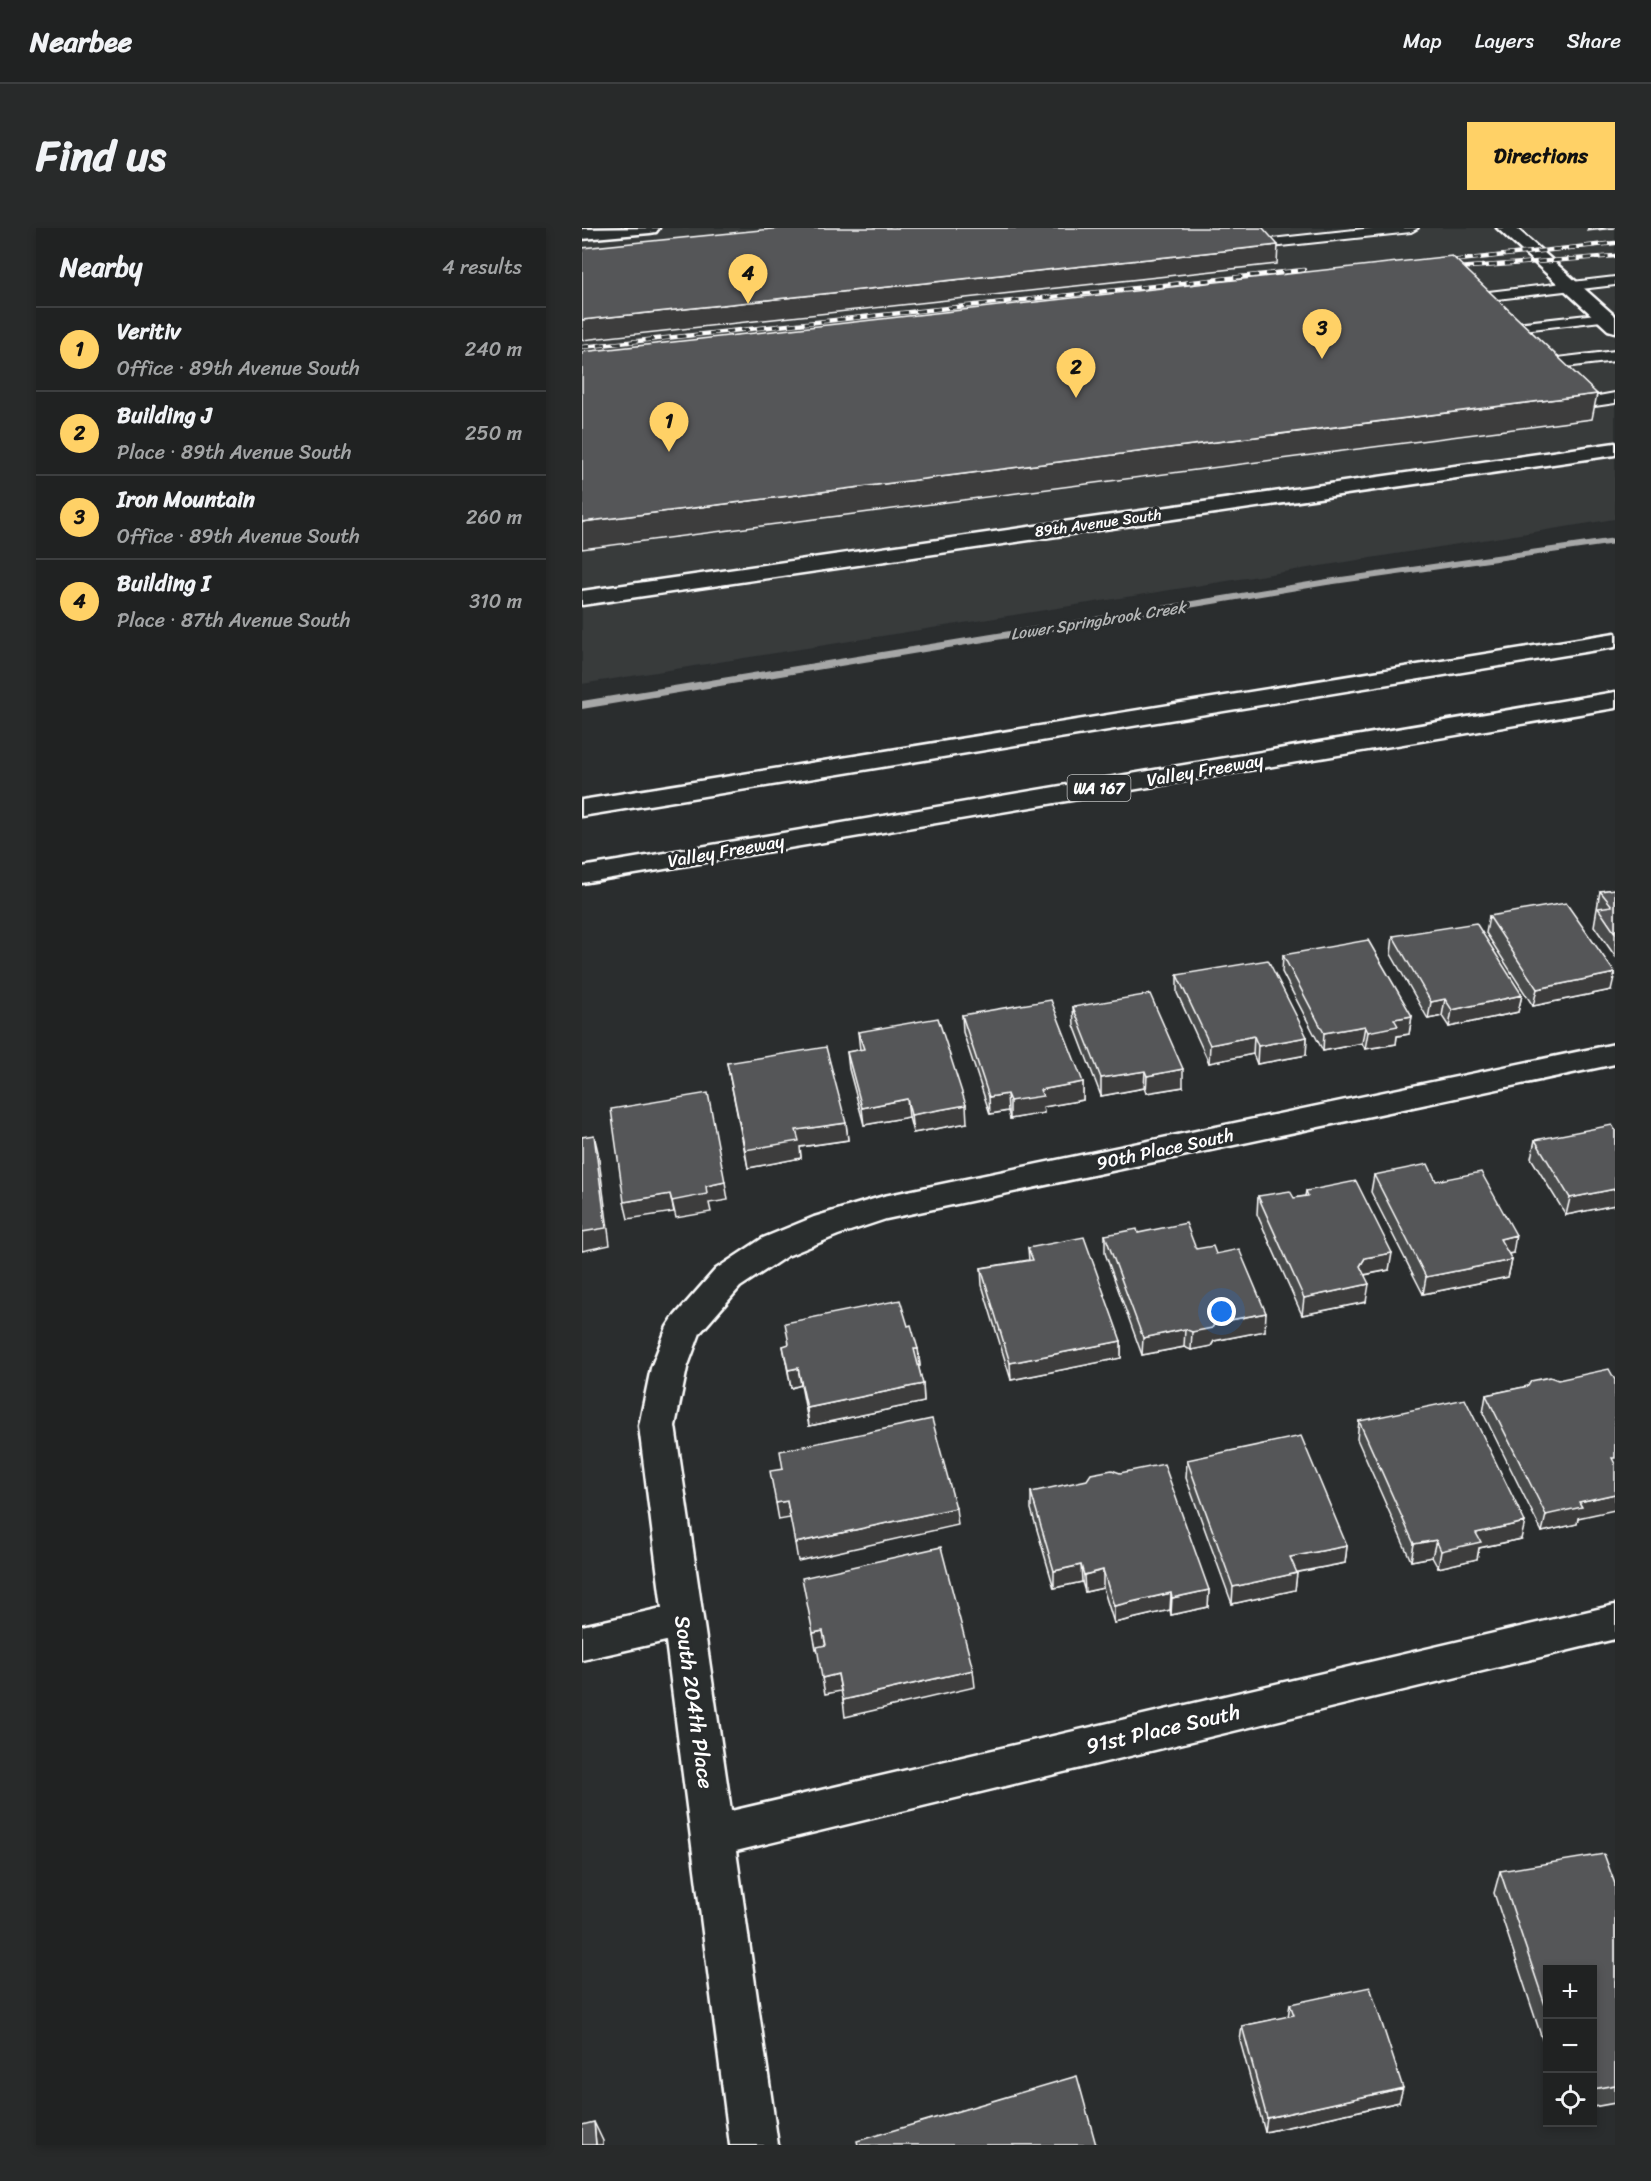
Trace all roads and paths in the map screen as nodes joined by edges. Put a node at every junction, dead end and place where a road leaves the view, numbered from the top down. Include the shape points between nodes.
1 (650, 228) edge
2 (1411, 228) edge
3 (1506, 228) edge
4 (582, 234) edge
5 (1271, 243) edge
6 (1615, 281) edge
7 (1571, 286) junction
8 (1480, 297) edge
9 (1611, 321) edge
10 (1507, 328) edge
11 (1615, 356) edge
12 (1549, 364) edge
13 (1615, 398) edge
14 (1588, 402) edge
15 (1615, 449) edge
16 (582, 598) edge
17 (1615, 640) edge
18 (1615, 700) edge
19 (582, 808) edge
20 (582, 875) edge
21 (1615, 1054) edge
22 (728, 1278) joint
23 (683, 1620) junction
24 (1615, 1622) edge
25 (582, 1643) edge
26 (712, 1836) junction
27 (754, 2145) edge

1 - 4 main road
2 - 5 lane
3 - 7 main road
6 - 7 lane
7 - 8 lane
7 - 9 main road
9 - 10 lane
11 - 12 lane
13 - 14 lane
15 - 16 main road, 89th Avenue South
17 - 19 main road
18 - 20 main road, Valley Freeway / WA 167
21 - 22 main road, 90th Place South via 884,1208 775,1247
22 - 23 main road, South 204th Place via 685,1327 669,1368 657,1426
23 - 25 main road
23 - 26 main road, South 204th Place
24 - 26 main road, 91st Place South
26 - 27 main road, South 204th Place

